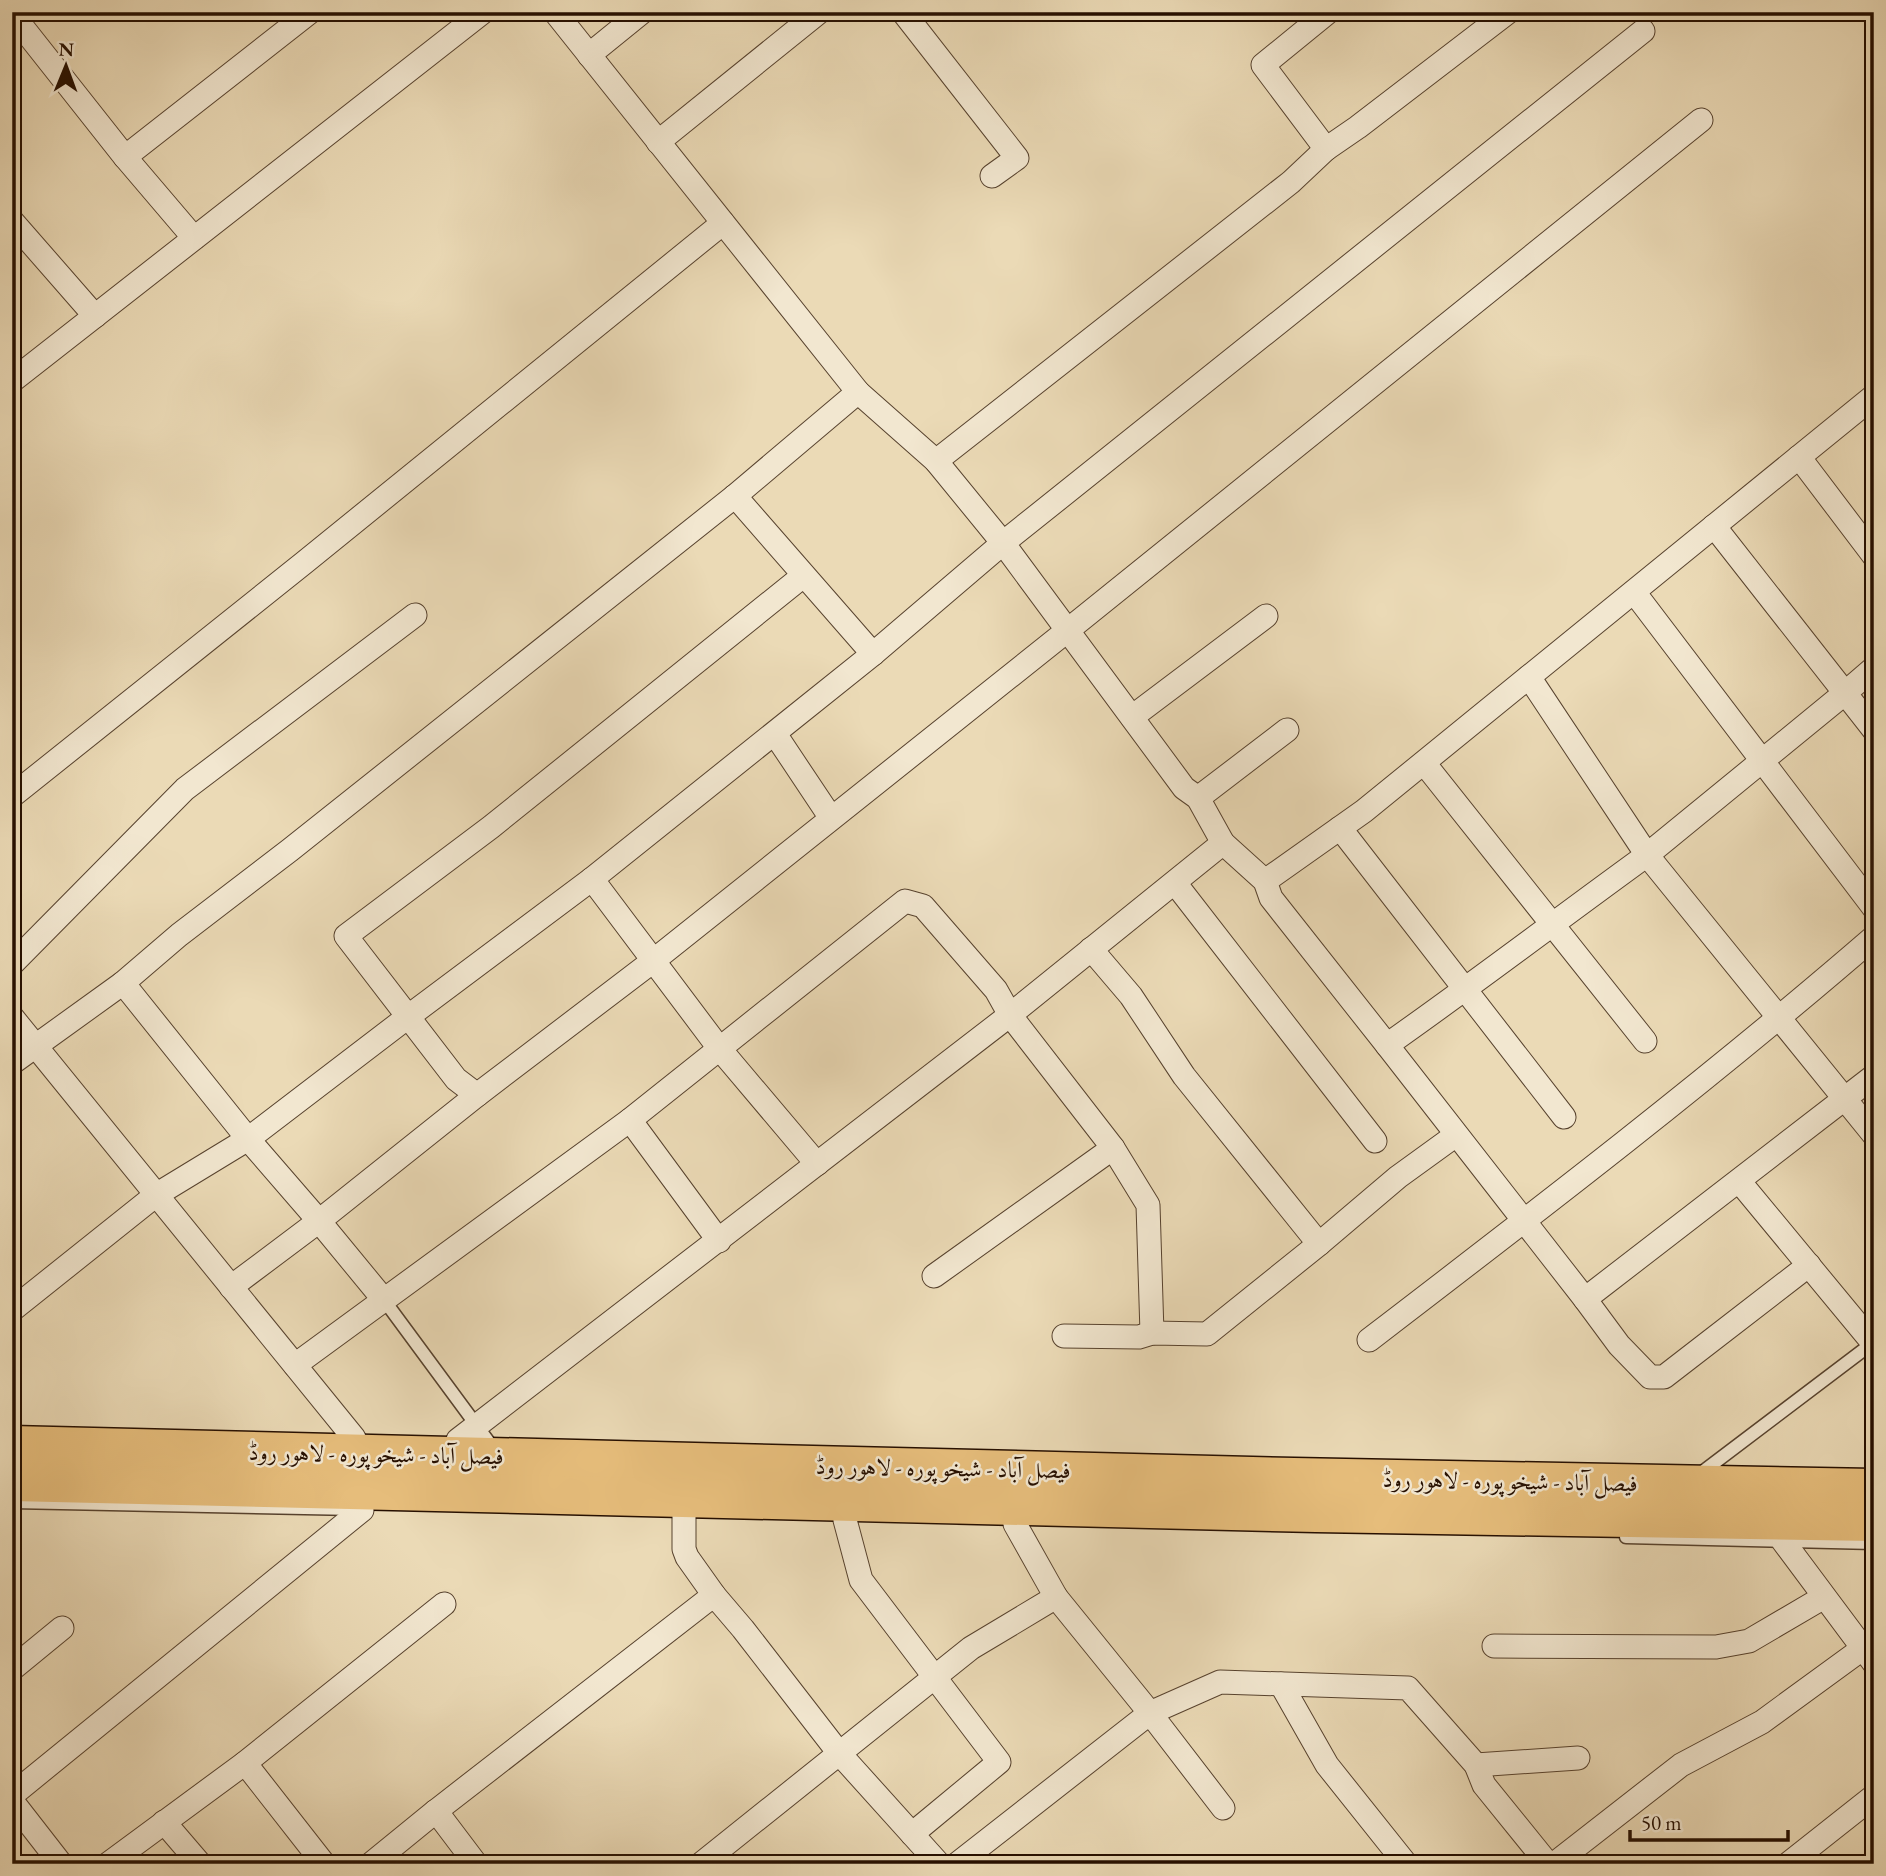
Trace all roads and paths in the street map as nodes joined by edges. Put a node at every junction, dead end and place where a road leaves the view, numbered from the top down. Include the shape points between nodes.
1 (310, 12) edge
2 (484, 12) edge
3 (555, 12) edge
4 (642, 12) edge
5 (819, 12) edge
6 (903, 12) edge
7 (1328, 12) edge
8 (1508, 12) edge
9 (12, 14) edge
10 (1643, 31) dead end
11 (589, 55) junction
12 (1701, 120) dead end
13 (658, 142) junction
14 (1326, 149) junction
15 (125, 157) junction
16 (992, 176) dead end
17 (12, 221) edge
18 (723, 223) junction
19 (194, 238) junction
20 (95, 316) junction
21 (12, 381) edge
22 (858, 392) junction
23 (1872, 402) edge
24 (1799, 457) junction
25 (936, 461) junction
26 (735, 496) junction
27 (1714, 526) junction
28 (1003, 543) junction
29 (1874, 556) edge
30 (803, 576) junction
31 (1633, 592) junction
32 (415, 615) dead end
33 (1266, 616) dead end
34 (1068, 630) junction
35 (873, 654) junction
36 (1874, 668) edge
37 (1530, 677) junction
38 (1845, 693) junction
39 (1132, 717) junction
40 (1287, 730) dead end
41 (1874, 730) edge
42 (775, 734) junction
43 (1762, 761) junction
44 (1424, 763) junction
45 (12, 796) edge
46 (1198, 797) junction
47 (831, 818) junction
48 (1340, 828) junction
49 (1223, 843) junction
50 (1647, 855) junction
51 (592, 879) junction
52 (1265, 881) junction
53 (1175, 883) junction
54 (1874, 908) edge
55 (1552, 923) junction
56 (1874, 937) edge
57 (1091, 949) junction
58 (653, 961) junction
59 (12, 964) edge
60 (123, 983) junction
61 (1465, 989) junction
62 (1010, 1015) junction
63 (409, 1016) junction
64 (12, 1017) edge
65 (1779, 1019) junction
66 (1645, 1041) dead end
67 (35, 1045) junction
68 (1387, 1045) junction
69 (719, 1048) junction
70 (12, 1063) edge
71 (1874, 1076) edge
72 (477, 1095) junction
73 (1845, 1098) junction
74 (1564, 1117) dead end
75 (630, 1120) junction
76 (1456, 1135) junction
77 (1874, 1135) edge
78 (248, 1139) junction
79 (1375, 1141) dead end
80 (1114, 1148) junction
81 (817, 1164) junction
82 (1739, 1181) junction
83 (156, 1195) junction
84 (319, 1221) junction
85 (1524, 1221) junction
86 (719, 1241) junction
87 (1319, 1244) junction
88 (1809, 1265) junction
89 (934, 1276) dead end
90 (231, 1287) junction
91 (16, 1298) edge
92 (1586, 1299) junction
93 (384, 1300) junction
94 (1152, 1333) junction
95 (1064, 1336) dead end
96 (1369, 1340) dead end
97 (1873, 1343) edge
98 (295, 1366) junction
99 (483, 1434) junction
100 (353, 1438) dead end
101 (452, 1440) dead end
102 (502, 1442) dead end
103 (12, 1445) edge
104 (1576, 1469) dead end
105 (1701, 1473) junction
106 (1874, 1476) edge
107 (12, 1482) edge
108 (1874, 1488) edge
109 (12, 1502) edge
110 (369, 1510) joint
111 (684, 1517) dead end
112 (845, 1520) dead end
113 (1874, 1522) edge
114 (1015, 1524) dead end
115 (1615, 1537) dead end
116 (1783, 1541) junction
117 (1874, 1543) edge
118 (713, 1595) junction
119 (1056, 1597) junction
120 (1825, 1597) junction
121 (444, 1604) dead end
122 (62, 1628) dead end
123 (1494, 1646) dead end
124 (1868, 1656) edge
125 (12, 1669) edge
126 (935, 1677) junction
127 (1281, 1684) junction
128 (1150, 1713) junction
129 (839, 1754) junction
130 (1578, 1758) dead end
131 (245, 1763) junction
132 (1476, 1765) junction
133 (12, 1795) edge
134 (1874, 1796) edge
135 (12, 1801) edge
136 (1223, 1808) dead end
137 (436, 1811) junction
138 (163, 1822) junction
139 (912, 1834) junction
140 (61, 1864) edge
141 (108, 1864) edge
142 (200, 1864) edge
143 (324, 1864) edge
144 (371, 1864) edge
145 (476, 1864) edge
146 (701, 1864) edge
147 (939, 1864) edge
148 (957, 1864) edge
149 (1406, 1864) edge
150 (1548, 1864) edge
151 (1554, 1864) edge
152 (1788, 1864) edge

1 - 15 street
2 - 19 street
3 - 11 street
4 - 11 street
5 - 13 street
6 - 16 street via 1017,159
7 - 14 street via 1263,65
8 - 14 street
9 - 15 street
10 - 28 street
11 - 13 street
12 - 34 street
13 - 18 street
14 - 25 street via 1292,182
15 - 19 street
17 - 20 street
18 - 22 street
18 - 45 street
19 - 20 street
20 - 21 street
22 - 25 street
22 - 26 street
23 - 24 street
24 - 27 street
24 - 29 street
25 - 28 street
26 - 30 street
26 - 60 street
27 - 31 street
27 - 38 street
28 - 34 street
28 - 35 street
30 - 35 street
30 - 63 street via 491,827 346,936
31 - 37 street
31 - 43 street
32 - 59 street via 185,789
33 - 39 street
34 - 39 street
34 - 47 street
35 - 42 street
36 - 38 street
37 - 44 street
37 - 50 street
38 - 41 street
38 - 43 street
39 - 46 street via 1184,788
40 - 46 street
42 - 47 street
42 - 51 street
43 - 50 street
43 - 54 street
44 - 48 street
44 - 55 street
46 - 49 street
47 - 58 street
48 - 52 street
48 - 61 street
49 - 52 street
49 - 53 street
50 - 55 street
50 - 65 street
51 - 58 street
51 - 63 street
52 - 68 street via 1270,898
53 - 57 street
53 - 79 street
55 - 61 street
55 - 66 street
56 - 65 street
57 - 62 street
57 - 87 street via 1131,996 1184,1076
58 - 69 street
58 - 72 street
60 - 67 street
60 - 78 street
61 - 68 street
61 - 74 street
62 - 69 street via 996,990 923,906 905,901
62 - 80 street
62 - 81 street
63 - 72 street via 456,1079
63 - 78 street
64 - 67 street
65 - 73 street
65 - 85 street
67 - 70 street
67 - 83 street
68 - 76 street
69 - 75 street
69 - 81 street
71 - 73 street
72 - 84 street
73 - 77 street
73 - 82 street
75 - 86 street
75 - 93 street
76 - 85 street
76 - 87 street
78 - 83 street
78 - 84 street
80 - 89 street
80 - 94 street via 1148,1205
81 - 86 street
82 - 88 street
82 - 92 street
83 - 90 street
83 - 91 street
84 - 90 street
84 - 93 street
85 - 92 street
85 - 96 street
86 - 99 street
87 - 94 street via 1207,1334
88 - 92 street via 1664,1377 1650,1377 1619,1345
88 - 97 street
90 - 98 street
93 - 98 street
93 - 99 lane
94 - 95 street via 1139,1338
97 - 105 lane
98 - 100 street
99 - 101 street
99 - 102 lane
103 - 108 highway, فیصل آباد - شیخو پورہ - لاہور روڈ
104 - 105 lane
105 - 106 lane
107 - 113 highway, فیصل آباد - شیخو پورہ - لاہور روڈ
109 - 110 lane
110 - 133 street
111 - 118 street via 684,1549
112 - 126 street via 861,1580
114 - 119 street
115 - 116 lane
116 - 117 lane
116 - 120 street
118 - 129 street
118 - 137 street
119 - 126 street via 971,1648
119 - 128 street
120 - 123 street via 1749,1641 1717,1647
120 - 124 street
121 - 131 street
122 - 125 street
124 - 151 street via 1762,1722 1681,1765
126 - 129 street
126 - 139 street via 999,1762
127 - 128 street via 1220,1682
127 - 132 street via 1408,1688
127 - 149 street via 1326,1765
128 - 136 street
128 - 148 street
129 - 139 street
129 - 146 street
130 - 132 street
131 - 138 street
131 - 143 street
132 - 150 street via 1484,1785
134 - 152 street
135 - 140 street
137 - 144 street
137 - 145 street
138 - 141 street
138 - 142 street
139 - 147 street

